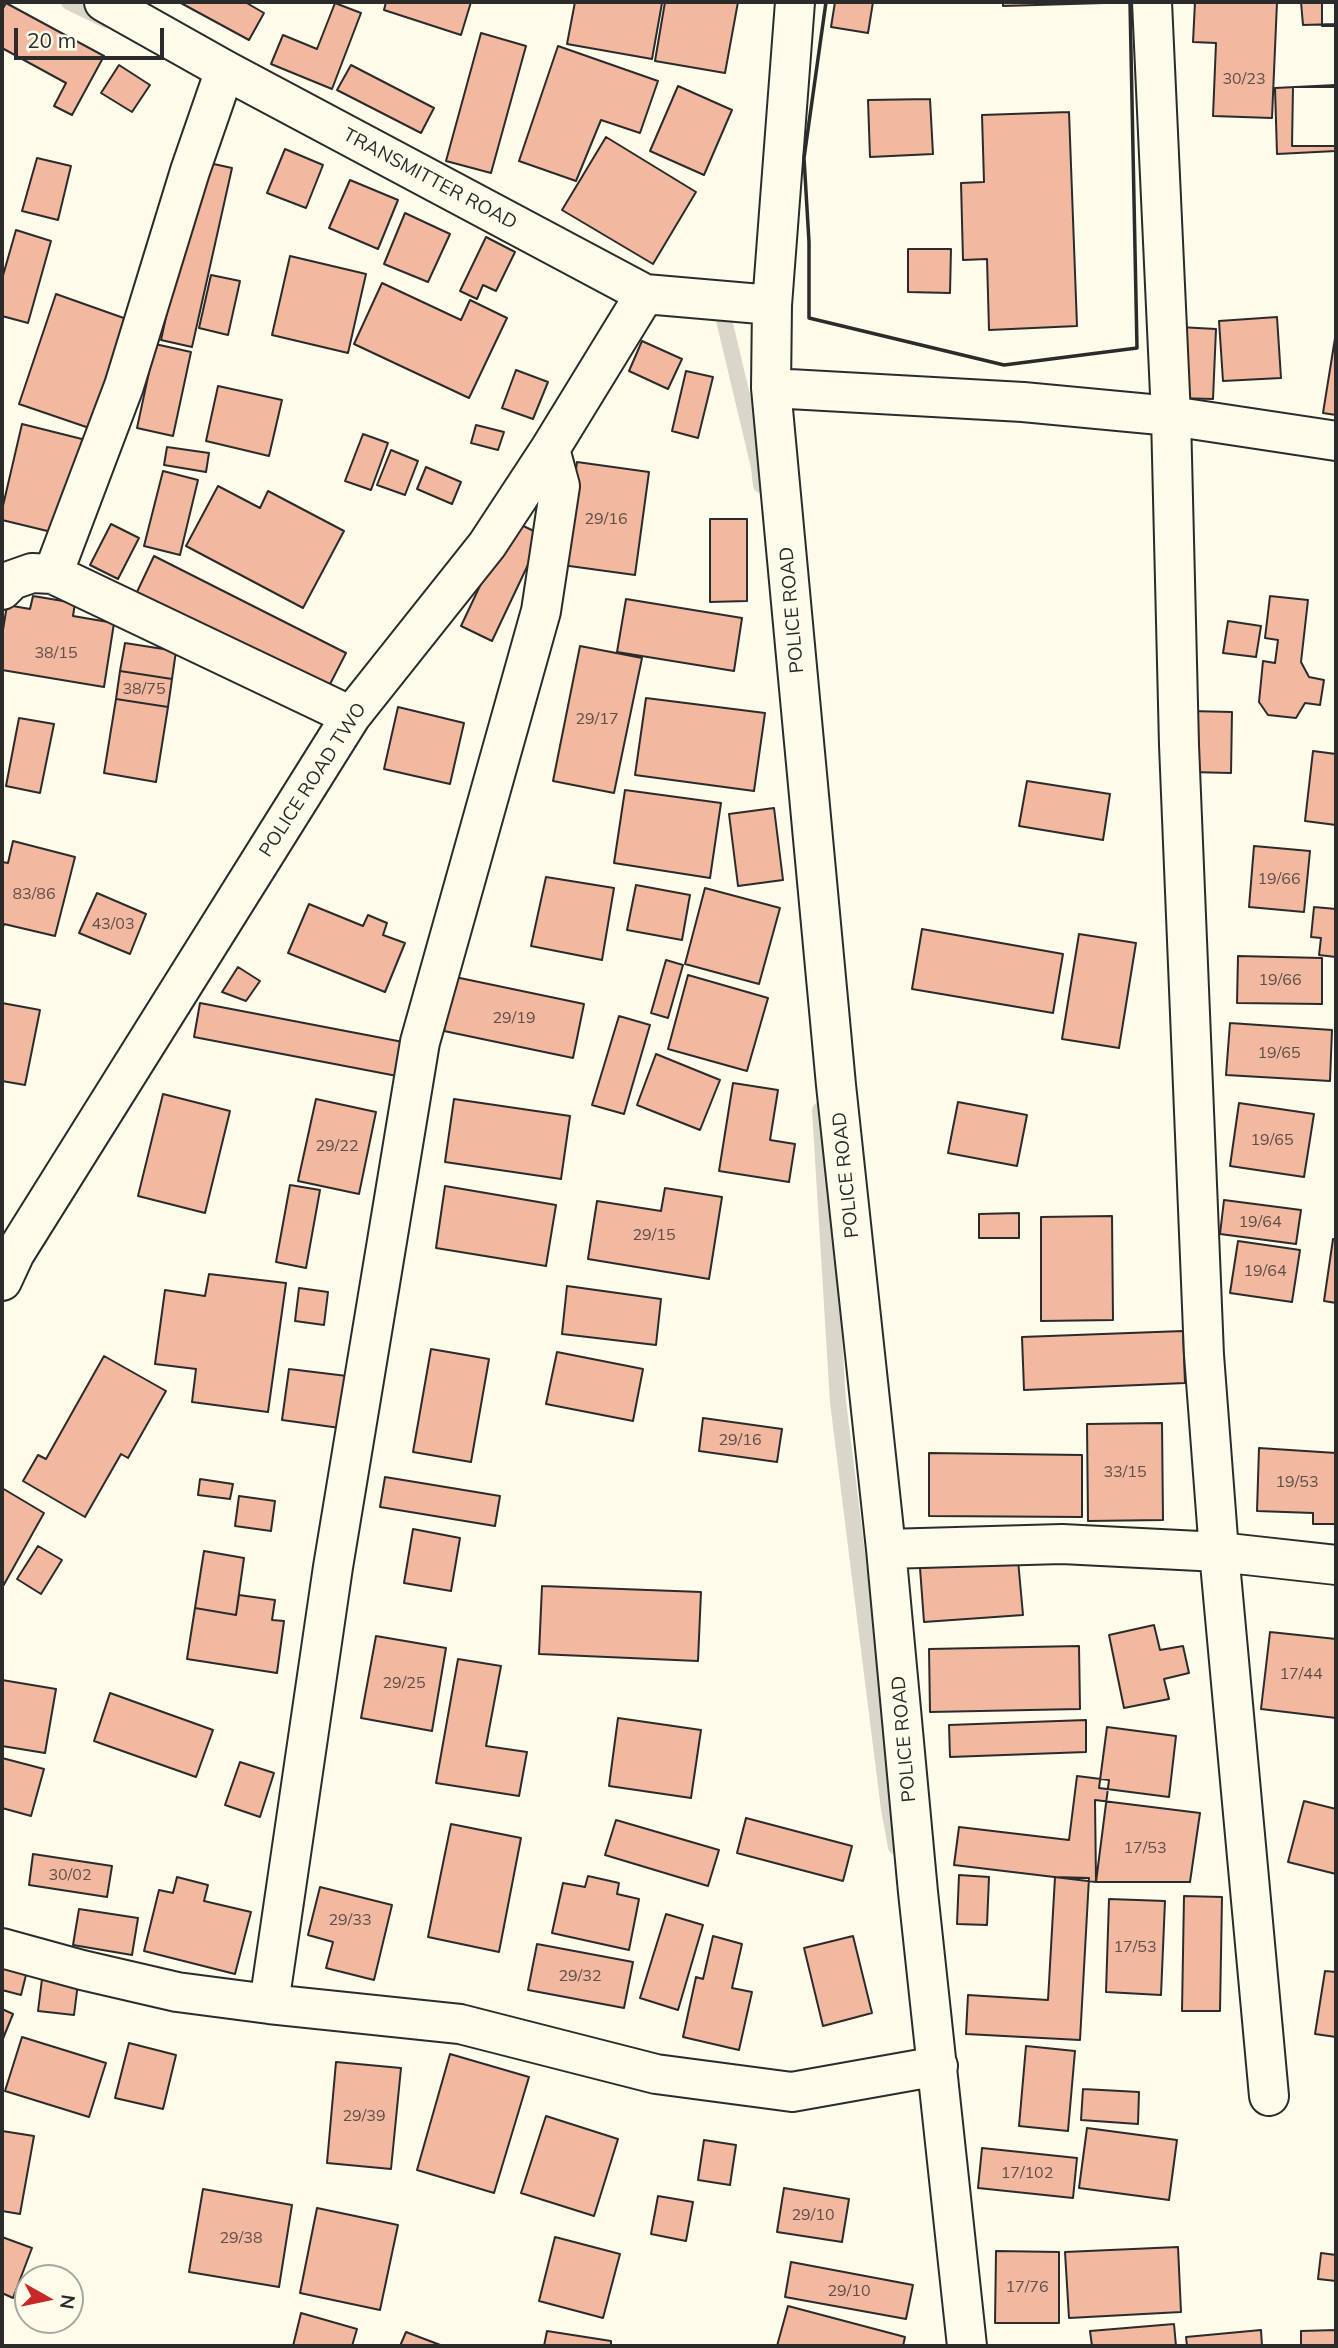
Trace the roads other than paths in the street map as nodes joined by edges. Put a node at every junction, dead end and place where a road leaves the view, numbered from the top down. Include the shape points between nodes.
1 (104, 2) edge
2 (795, 2) edge
3 (1152, 2) edge
4 (149, 13) edge
5 (225, 70) junction
6 (645, 294) junction
7 (772, 305) junction
8 (771, 388) junction
9 (1171, 416) junction
10 (1336, 441) edge
11 (550, 449) junction
12 (53, 574) junction
13 (2, 590) edge
14 (351, 716) junction
15 (6, 1261) edge
16 (886, 1549) junction
17 (1219, 1552) junction
18 (1336, 1565) edge
19 (2, 1948) edge
20 (269, 2004) junction
21 (938, 2066) junction
22 (1269, 2096) dead end
23 (967, 2346) edge

1 - 4 street, TRANSMITTER ROAD
2 - 7 street, POLICE ROAD
3 - 9 street
4 - 5 street, TRANSMITTER ROAD
5 - 6 street, TRANSMITTER ROAD
5 - 12 street via 124,386
6 - 7 street, TRANSMITTER ROAD
6 - 11 street, POLICE ROAD TWO
7 - 8 street, POLICE ROAD
8 - 9 street via 1023,402
8 - 16 street, POLICE ROAD via 835,1072
9 - 10 street
9 - 17 street via 1179,745 1203,1327
11 - 14 street, POLICE ROAD TWO via 487,545
11 - 20 street via 560,486 541,611 420,1042 335,1554
12 - 13 street via 32,573 12,580
12 - 14 street
14 - 15 street, POLICE ROAD TWO
16 - 17 street via 1062,1544
16 - 21 street, POLICE ROAD
17 - 18 street
17 - 22 street
19 - 20 street via 177,1992
20 - 21 street via 460,2024 656,2074 792,2092
21 - 23 street, POLICE ROAD

